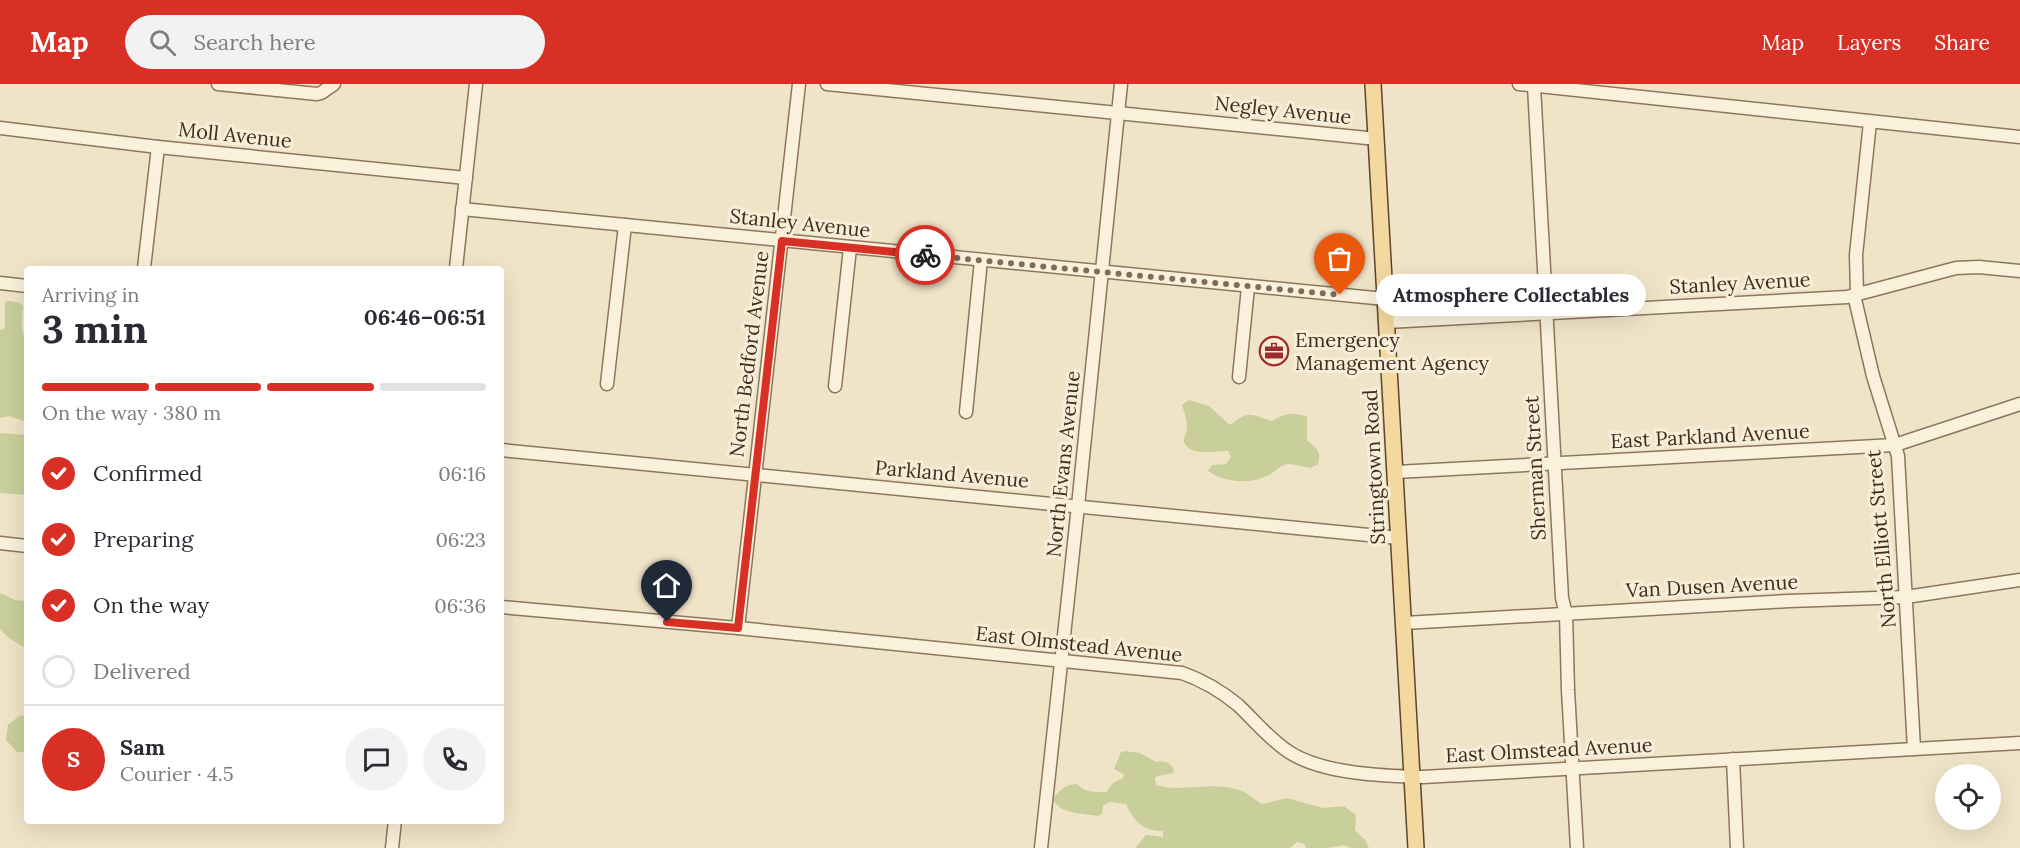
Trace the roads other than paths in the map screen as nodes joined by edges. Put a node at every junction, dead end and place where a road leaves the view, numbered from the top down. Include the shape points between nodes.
1 (218, 84) edge
2 (333, 84) edge
3 (476, 84) edge
4 (799, 84) edge
5 (827, 84) edge
6 (1121, 84) edge
7 (1373, 84) edge
8 (1519, 84) edge
9 (249, 86) edge
10 (1534, 86) junction
11 (1574, 87) edge
12 (1118, 113) junction
13 (1870, 122) junction
14 (0, 128) edge
15 (2020, 137) edge
16 (1377, 139) junction
17 (158, 147) junction
18 (466, 178) junction
19 (462, 209) junction
20 (625, 225) junction
21 (782, 241) junction
22 (850, 248) junction
23 (981, 260) junction
24 (144, 266) edge
25 (456, 266) edge
26 (2020, 271) edge
27 (1100, 272) junction
28 (0, 283) edge
29 (24, 286) edge
30 (1248, 287) junction
31 (1856, 295) junction
32 (1385, 299) junction
33 (1546, 313) junction
34 (1387, 322) junction
35 (1239, 377) dead end
36 (607, 384) dead end
37 (835, 386) dead end
38 (2020, 404) edge
39 (966, 412) dead end
40 (1895, 446) junction
41 (504, 450) edge
42 (1554, 464) junction
43 (1396, 471) junction
44 (754, 475) junction
45 (1078, 506) junction
46 (1399, 538) junction
47 (0, 543) edge
48 (24, 546) edge
49 (2020, 580) edge
50 (1906, 597) junction
51 (504, 607) edge
52 (1566, 614) junction
53 (1404, 623) junction
54 (738, 628) junction
55 (1061, 660) junction
56 (2020, 743) edge
57 (1914, 749) junction
58 (1732, 759) junction
59 (1572, 768) junction
60 (1413, 777) junction
61 (395, 824) edge
62 (392, 848) edge
63 (1041, 848) edge
64 (1416, 848) edge
65 (1577, 848) edge
66 (1737, 848) edge

1 - 9 street
2 - 9 street via 317,94
3 - 18 street
4 - 21 street, North Bedford Avenue
5 - 12 street, Negley Avenue
6 - 12 street, North Evans Avenue
7 - 16 main road, Stringtown Road
8 - 10 street
10 - 11 street
10 - 33 street, Sherman Street
11 - 13 street
12 - 16 street, Negley Avenue
12 - 27 street, North Evans Avenue
13 - 15 street
13 - 31 street, North Elliott Street via 1856,255
14 - 17 street, Moll Avenue
16 - 32 main road, Stringtown Road
17 - 18 street, Moll Avenue
17 - 24 street
18 - 19 street
19 - 20 street, Stanley Avenue
19 - 25 street
20 - 21 street, Stanley Avenue
20 - 36 street
21 - 22 street, Stanley Avenue
21 - 44 street, North Bedford Avenue
22 - 23 street, Stanley Avenue
22 - 37 street
23 - 27 street, Stanley Avenue
23 - 39 street
26 - 31 street, Stanley Avenue via 1956,268
27 - 30 street, Stanley Avenue
27 - 45 street, North Evans Avenue
28 - 29 street
30 - 32 street, Stanley Avenue
30 - 35 street
31 - 33 street, Stanley Avenue
31 - 40 street, North Elliott Street via 1872,373
32 - 34 main road, Stringtown Road
33 - 34 street, Stanley Avenue
33 - 42 street, Sherman Street
34 - 43 main road, Stringtown Road
38 - 40 street, East Parkland Avenue
40 - 42 street, East Parkland Avenue
40 - 50 street, North Elliott Street
41 - 44 street, Parkland Avenue
42 - 43 street, East Parkland Avenue
42 - 52 street, Sherman Street
43 - 46 main road, Stringtown Road
44 - 45 street, Parkland Avenue
44 - 54 street, North Bedford Avenue
45 - 46 street, Parkland Avenue
45 - 55 street, North Evans Avenue
46 - 53 main road, Stringtown Road
47 - 48 street
49 - 50 street, Van Dusen Avenue
50 - 52 street, Van Dusen Avenue
50 - 57 street, North Elliott Street
51 - 54 street, East Olmstead Avenue
52 - 53 street, Van Dusen Avenue
52 - 59 street, Sherman Street
53 - 60 main road, Stringtown Road
54 - 55 street, East Olmstead Avenue
55 - 60 street, East Olmstead Avenue via 1182,674 1218,690 1290,752 1319,766
55 - 63 street, North Evans Avenue
56 - 57 street, East Olmstead Avenue
57 - 58 street, East Olmstead Avenue
58 - 59 street, East Olmstead Avenue
58 - 66 street
59 - 60 street, East Olmstead Avenue
59 - 65 street, Sherman Street
60 - 64 main road, Stringtown Road
61 - 62 street

